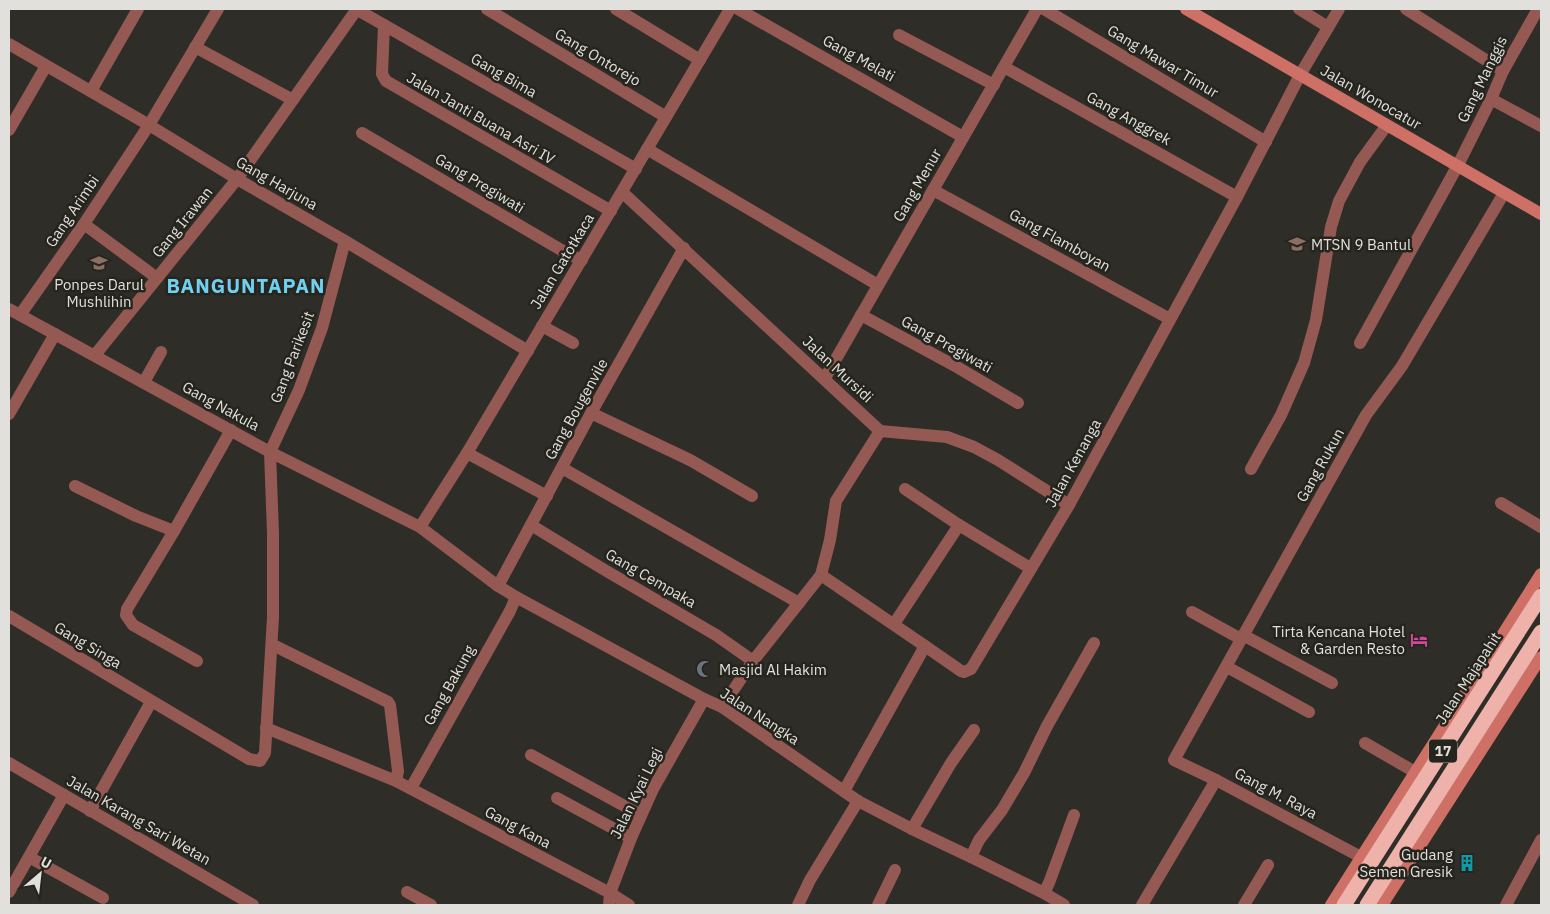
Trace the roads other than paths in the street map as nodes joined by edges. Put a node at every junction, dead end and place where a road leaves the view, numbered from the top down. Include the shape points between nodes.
1 (138, 9) edge
2 (218, 9) edge
3 (356, 9) edge
4 (487, 9) edge
5 (616, 9) edge
6 (730, 9) edge
7 (738, 9) edge
8 (1038, 9) edge
9 (1044, 9) edge
10 (1186, 9) edge
11 (1300, 9) edge
12 (1339, 9) edge
13 (1406, 9) edge
14 (1538, 9) edge
15 (384, 25) junction
16 (1328, 27) junction
17 (900, 34) dead end
18 (9, 44) edge
19 (195, 47) junction
20 (700, 60) junction
21 (46, 66) junction
22 (1004, 67) junction
23 (1503, 70) junction
24 (1300, 75) junction
25 (994, 85) junction
26 (91, 91) junction
27 (1491, 98) junction
28 (293, 100) junction
29 (666, 117) junction
30 (149, 125) junction
31 (1387, 125) junction
32 (1541, 126) edge
33 (9, 130) edge
34 (362, 133) dead end
35 (963, 137) junction
36 (1266, 142) junction
37 (647, 149) junction
38 (1458, 166) junction
39 (636, 169) junction
40 (237, 179) junction
41 (933, 190) junction
42 (622, 192) junction
43 (1504, 192) junction
44 (1237, 197) junction
45 (611, 211) junction
46 (1541, 214) edge
47 (84, 224) junction
48 (345, 241) junction
49 (684, 248) junction
50 (582, 260) junction
51 (157, 278) junction
52 (878, 286) junction
53 (14, 312) edge
54 (861, 315) junction
55 (1170, 319) junction
56 (542, 326) junction
57 (55, 334) junction
58 (573, 343) dead end
59 (1360, 343) dead end
60 (528, 351) junction
61 (161, 352) dead end
62 (95, 355) junction
63 (824, 378) junction
64 (144, 382) junction
65 (1018, 403) dead end
66 (591, 413) junction
67 (9, 414) edge
68 (231, 430) junction
69 (880, 431) junction
70 (270, 452) junction
71 (467, 453) junction
72 (562, 468) junction
73 (1251, 469) dead end
74 (75, 486) dead end
75 (905, 489) dead end
76 (547, 496) junction
77 (752, 496) dead end
78 (1501, 503) dead end
79 (1069, 505) junction
80 (531, 525) junction
81 (958, 525) junction
82 (420, 527) junction
83 (1541, 527) edge
84 (174, 530) junction
85 (1030, 568) junction
86 (1541, 574) edge
87 (821, 575) junction
88 (498, 586) junction
89 (1541, 596) edge
90 (516, 597) junction
91 (799, 603) junction
92 (1192, 612) dead end
93 (9, 616) edge
94 (894, 624) junction
95 (1541, 632) edge
96 (1242, 637) junction
97 (1094, 643) dead end
98 (273, 645) junction
99 (925, 646) junction
100 (1541, 657) edge
101 (197, 661) dead end
102 (753, 661) junction
103 (1227, 667) junction
104 (1482, 678) junction
105 (1332, 683) dead end
106 (704, 700) junction
107 (151, 702) junction
108 (722, 707) junction
109 (1309, 712) dead end
110 (266, 728) junction
111 (974, 730) dead end
112 (1365, 743) dead end
113 (531, 755) dead end
114 (1174, 760) joint
115 (9, 763) edge
116 (1415, 772) junction
117 (1216, 780) junction
118 (396, 781) junction
119 (411, 788) junction
120 (844, 791) junction
121 (64, 795) junction
122 (557, 798) dead end
123 (858, 801) junction
124 (90, 811) junction
125 (641, 815) junction
126 (1074, 815) dead end
127 (912, 830) junction
128 (631, 838) junction
129 (1541, 840) edge
130 (29, 857) junction
131 (971, 857) junction
132 (1361, 857) junction
133 (1268, 865) dead end
134 (895, 870) dead end
135 (9, 892) edge
136 (406, 892) dead end
137 (1044, 894) junction
138 (103, 898) dead end
139 (609, 899) edge
140 (253, 905) edge
141 (431, 905) edge
142 (629, 905) edge
143 (798, 905) edge
144 (878, 905) edge
145 (1064, 905) edge
146 (1142, 905) edge
147 (1244, 905) edge
148 (1330, 905) edge
149 (1344, 905) edge
150 (1368, 905) edge
151 (1382, 905) edge
152 (1506, 905) edge

1 - 26 street
2 - 19 street, Gang Arimbi
3 - 15 street, Gang Bima
3 - 28 street, Gang Irawan
4 - 29 street, Gang Ontorejo
5 - 20 street
6 - 20 street, Jalan Gatotkaca
7 - 35 street, Gang Melati
8 - 22 street, Gang Menur
9 - 36 street, Gang Mawar Timur
10 - 24 street, Jalan Wonocatur
11 - 16 street
12 - 16 street, Jalan Kenanga
13 - 23 street
14 - 23 street, Gang Manggis
15 - 39 street, Gang Bima
15 - 45 street, Jalan Janti Buana Asri IV via 382,74 386,81
16 - 24 street, Jalan Kenanga
17 - 25 street
18 - 21 street, Gang Harjuna
19 - 28 street
19 - 30 street, Gang Arimbi
20 - 29 street, Jalan Gatotkaca
21 - 26 street, Gang Harjuna
21 - 33 street
22 - 25 street, Gang Menur
22 - 44 street, Gang Anggrek
23 - 27 street, Gang Manggis
24 - 31 street, Jalan Wonocatur
24 - 36 street, Jalan Kenanga
25 - 35 street, Gang Menur
26 - 30 street, Gang Harjuna
27 - 32 street
27 - 38 street, Gang Manggis
28 - 40 street, Gang Irawan
29 - 37 street, Jalan Gatotkaca
30 - 40 street, Gang Harjuna
30 - 47 street, Gang Arimbi
31 - 38 street, Jalan Wonocatur
31 - 73 street via 1360,162 1339,201 1331,228 1316,320 1304,363 1281,415
34 - 50 street, Gang Pregiwati
35 - 41 street, Gang Menur
36 - 44 street, Jalan Kenanga
37 - 39 street, Jalan Gatotkaca
37 - 52 street
38 - 43 street, Jalan Wonocatur
38 - 59 street, Gang Manggis
39 - 42 street, Jalan Gatotkaca
40 - 48 street, Gang Harjuna
40 - 51 street, Gang Irawan
41 - 52 street, Gang Menur
41 - 55 street, Gang Flamboyan
42 - 45 street, Jalan Gatotkaca
42 - 49 street, Jalan Mursidi
43 - 46 street, Jalan Wonocatur
43 - 96 street, Gang Rukun via 1402,366 1366,415
44 - 55 street, Jalan Kenanga
45 - 50 street, Jalan Gatotkaca
47 - 51 street
47 - 53 street, Gang Arimbi
48 - 60 street, Gang Harjuna
48 - 70 street, Gang Parikesit via 322,328 299,390
49 - 63 street, Jalan Mursidi
49 - 66 street, Gang Bougenvile
50 - 56 street, Jalan Gatotkaca
51 - 62 street, Gang Irawan
52 - 54 street, Gang Menur
53 - 57 street, Gang Nakula
54 - 63 street, Gang Menur
54 - 65 street, Gang Pregiwati
55 - 79 street, Jalan Kenanga
56 - 58 street
56 - 60 street, Jalan Gatotkaca
57 - 62 street, Gang Nakula
57 - 67 street
60 - 71 street, Jalan Gatotkaca
61 - 64 street
62 - 64 street, Gang Nakula
63 - 69 street, Jalan Mursidi
64 - 68 street, Gang Nakula
66 - 72 street, Gang Bougenvile
66 - 77 street via 690,460
68 - 70 street, Gang Nakula
68 - 84 street
69 - 79 street via 947,437 974,447
69 - 87 street via 836,501
70 - 82 street, Gang Nakula
70 - 98 street
71 - 76 street
71 - 82 street, Jalan Gatotkaca
72 - 76 street, Gang Bougenvile
72 - 91 street
74 - 84 street via 136,516
75 - 81 street
76 - 80 street, Gang Bougenvile
78 - 83 street
79 - 85 street, Jalan Kenanga
80 - 88 street, Gang Bougenvile
80 - 102 street, Gang Cempaka via 716,635
81 - 85 street
81 - 94 street
82 - 88 street, Jalan Nangka
84 - 101 street via 126,615 133,625
85 - 99 street, Jalan Kenanga via 968,671 961,671
86 - 104 street
87 - 91 street
87 - 94 street
88 - 90 street, Jalan Nangka
89 - 104 highway, Jalan Majapahit / 17
90 - 106 street, Jalan Nangka
90 - 119 street, Gang Bakung
91 - 102 street
92 - 96 street
93 - 107 street, Gang Singa
94 - 99 street
95 - 150 highway, 17
96 - 103 street, Gang Rukun
96 - 105 street
97 - 131 street via 1046,726 1007,803 979,840
98 - 110 street
98 - 118 street via 388,702 398,770
99 - 120 street
100 - 151 street
102 - 108 street
103 - 109 street
103 - 114 street, Gang Rukun
104 - 116 street
104 - 149 highway, Jalan Majapahit / 17
106 - 108 street, Jalan Nangka
106 - 125 street, Jalan Kyai Legi
107 - 110 street, Gang Singa via 254,761 260,761 265,753
107 - 124 street
108 - 120 street, Jalan Nangka
110 - 118 street, Gang Kana
111 - 127 street
112 - 116 street
113 - 125 street
114 - 117 street, Gang M. Raya
115 - 121 street, Jalan Karang Sari Wetan
116 - 132 street
117 - 132 street, Gang M. Raya
117 - 146 street
118 - 119 street, Gang Kana
119 - 139 street, Gang Kana
120 - 123 street, Jalan Nangka
121 - 124 street, Jalan Karang Sari Wetan
121 - 130 street
122 - 128 street
123 - 127 street, Jalan Nangka
123 - 143 street
124 - 140 street, Jalan Karang Sari Wetan
125 - 128 street, Jalan Kyai Legi
126 - 137 street
127 - 131 street, Jalan Nangka
128 - 139 street, Jalan Kyai Legi
129 - 152 street
130 - 135 street
130 - 138 street
131 - 137 street, Jalan Nangka
132 - 148 street
133 - 147 street
134 - 144 street
136 - 141 street
137 - 145 street, Jalan Nangka
139 - 142 street, Gang Kana

